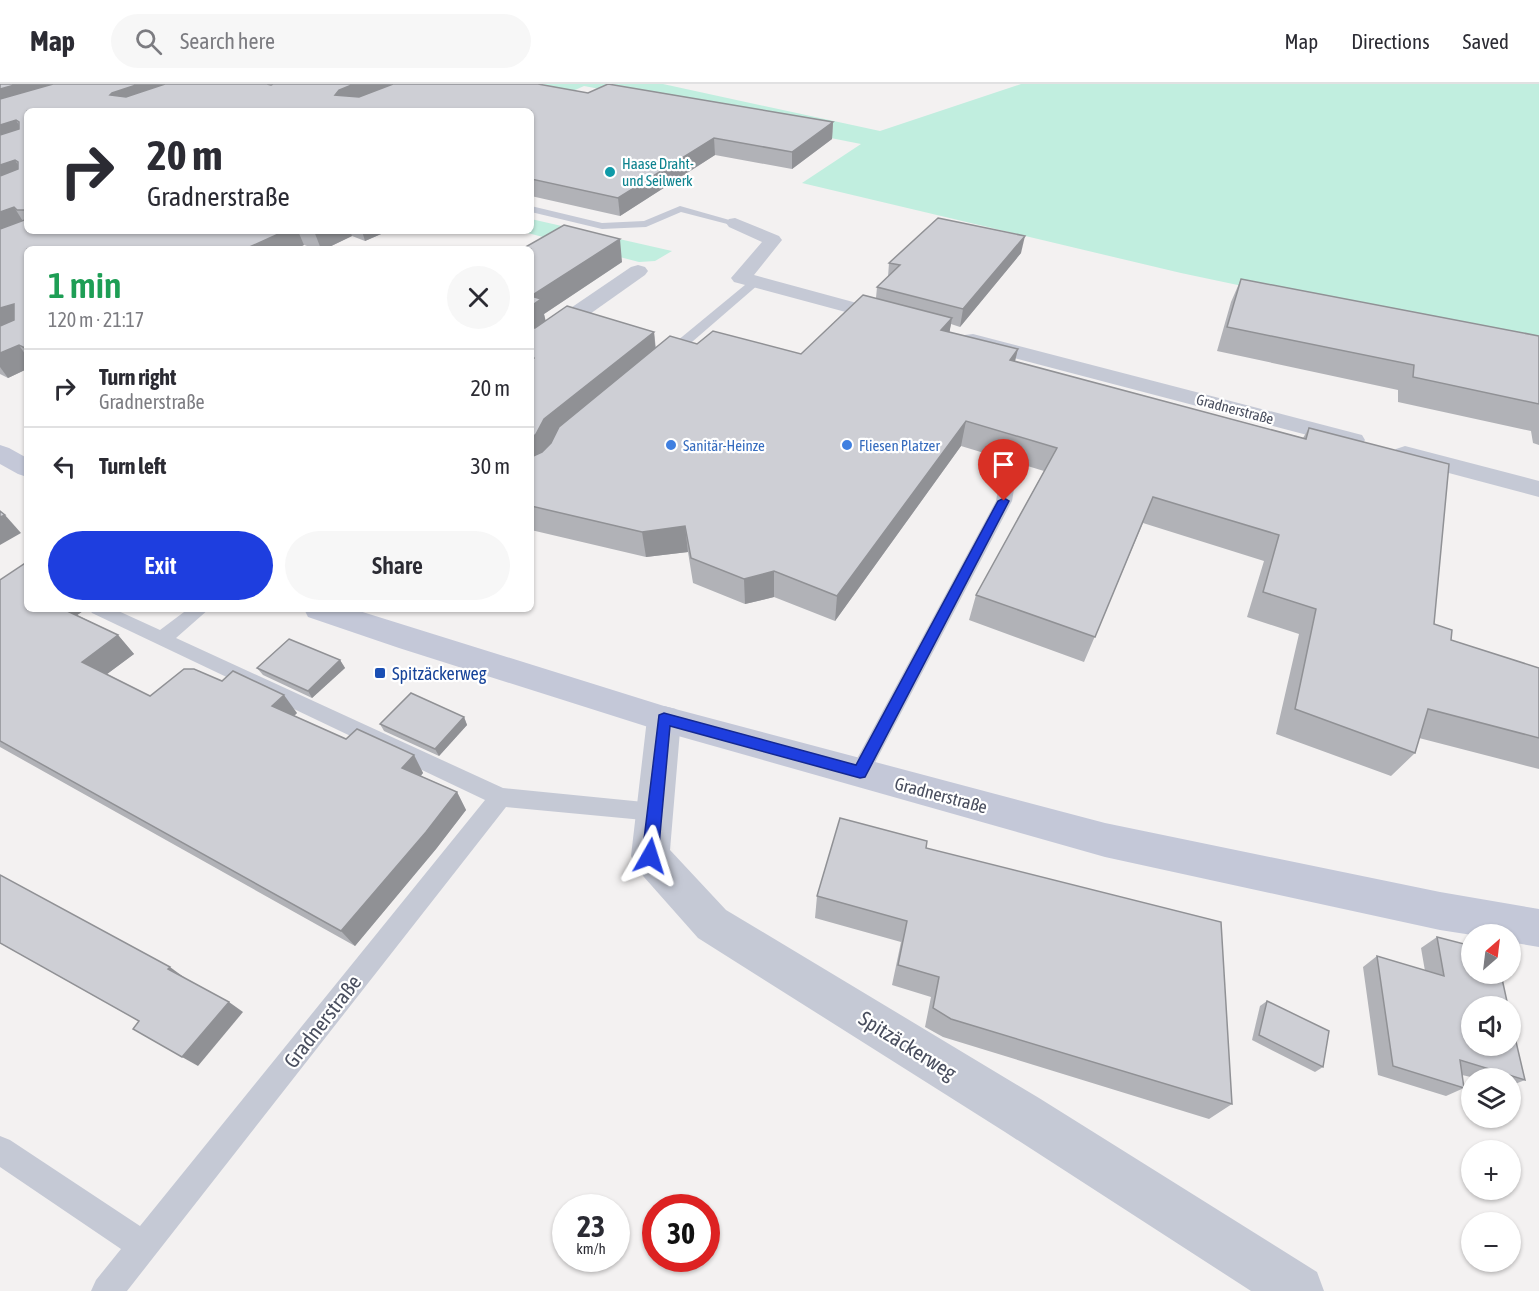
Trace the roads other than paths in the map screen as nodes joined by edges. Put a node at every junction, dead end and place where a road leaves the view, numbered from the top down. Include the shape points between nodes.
1 (534, 210) edge
2 (735, 223) joint
3 (638, 271) dead end
4 (755, 282) junction
5 (916, 325) edge
6 (951, 334) edge
7 (534, 343) edge
8 (655, 367) edge
9 (0, 453) edge
10 (24, 467) edge
11 (1009, 472) dead end
12 (1539, 489) edge
13 (105, 612) edge
14 (196, 612) edge
15 (338, 612) edge
16 (358, 615) edge
17 (163, 638) junction
18 (664, 719) junction
19 (860, 772) junction
20 (501, 797) junction
21 (654, 812) junction
22 (1539, 928) edge
23 (0, 1149) edge
24 (144, 1246) junction
25 (107, 1291) edge
26 (1298, 1291) edge

1 - 2 lane via 602,226 646,224 680,209
2 - 4 street via 773,240 741,278
3 - 7 street
4 - 5 street
4 - 8 lane
6 - 12 street, Gradnerstraße
9 - 10 main road
11 - 19 lane via 1004,501
13 - 17 lane
14 - 17 lane
15 - 16 main road, Gradnerstraße
16 - 18 main road, Gradnerstraße
17 - 20 lane
18 - 19 main road, Gradnerstraße
18 - 21 street, Spitzäckerweg
19 - 22 main road, Gradnerstraße via 1106,840 1440,911
20 - 21 lane
20 - 24 lane, Gradnerstraße
21 - 26 street, Spitzäckerweg via 650,856 712,924
23 - 24 lane
24 - 25 lane, Gradnerstraße

